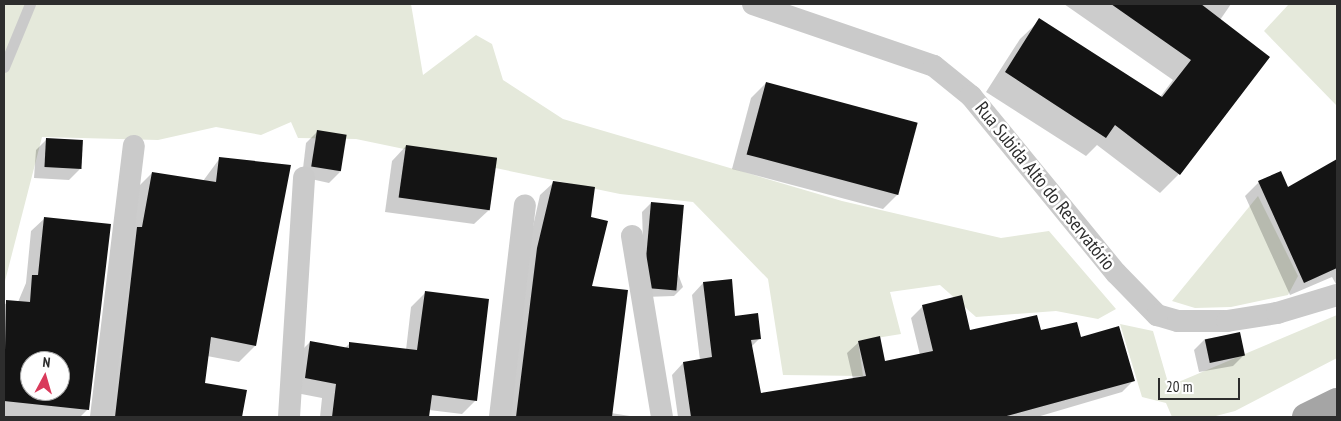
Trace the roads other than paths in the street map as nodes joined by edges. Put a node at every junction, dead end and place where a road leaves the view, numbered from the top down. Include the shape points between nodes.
1 (30, 4) edge
2 (754, 4) edge
3 (4, 67) edge
4 (134, 146) dead end
5 (304, 177) dead end
6 (525, 205) dead end
7 (632, 236) dead end
8 (1337, 295) edge
9 (1337, 402) edge
10 (101, 417) edge
11 (289, 417) edge
12 (500, 417) edge
13 (662, 417) edge
14 (1306, 417) edge

1 - 3 lane
2 - 8 street, Rua Subida Alto do Reservatório via 891,48 941,72 971,96 1116,273 1157,315 1178,321 1227,321 1277,313
4 - 10 street
5 - 11 street
6 - 12 street
7 - 13 street
9 - 14 main road

